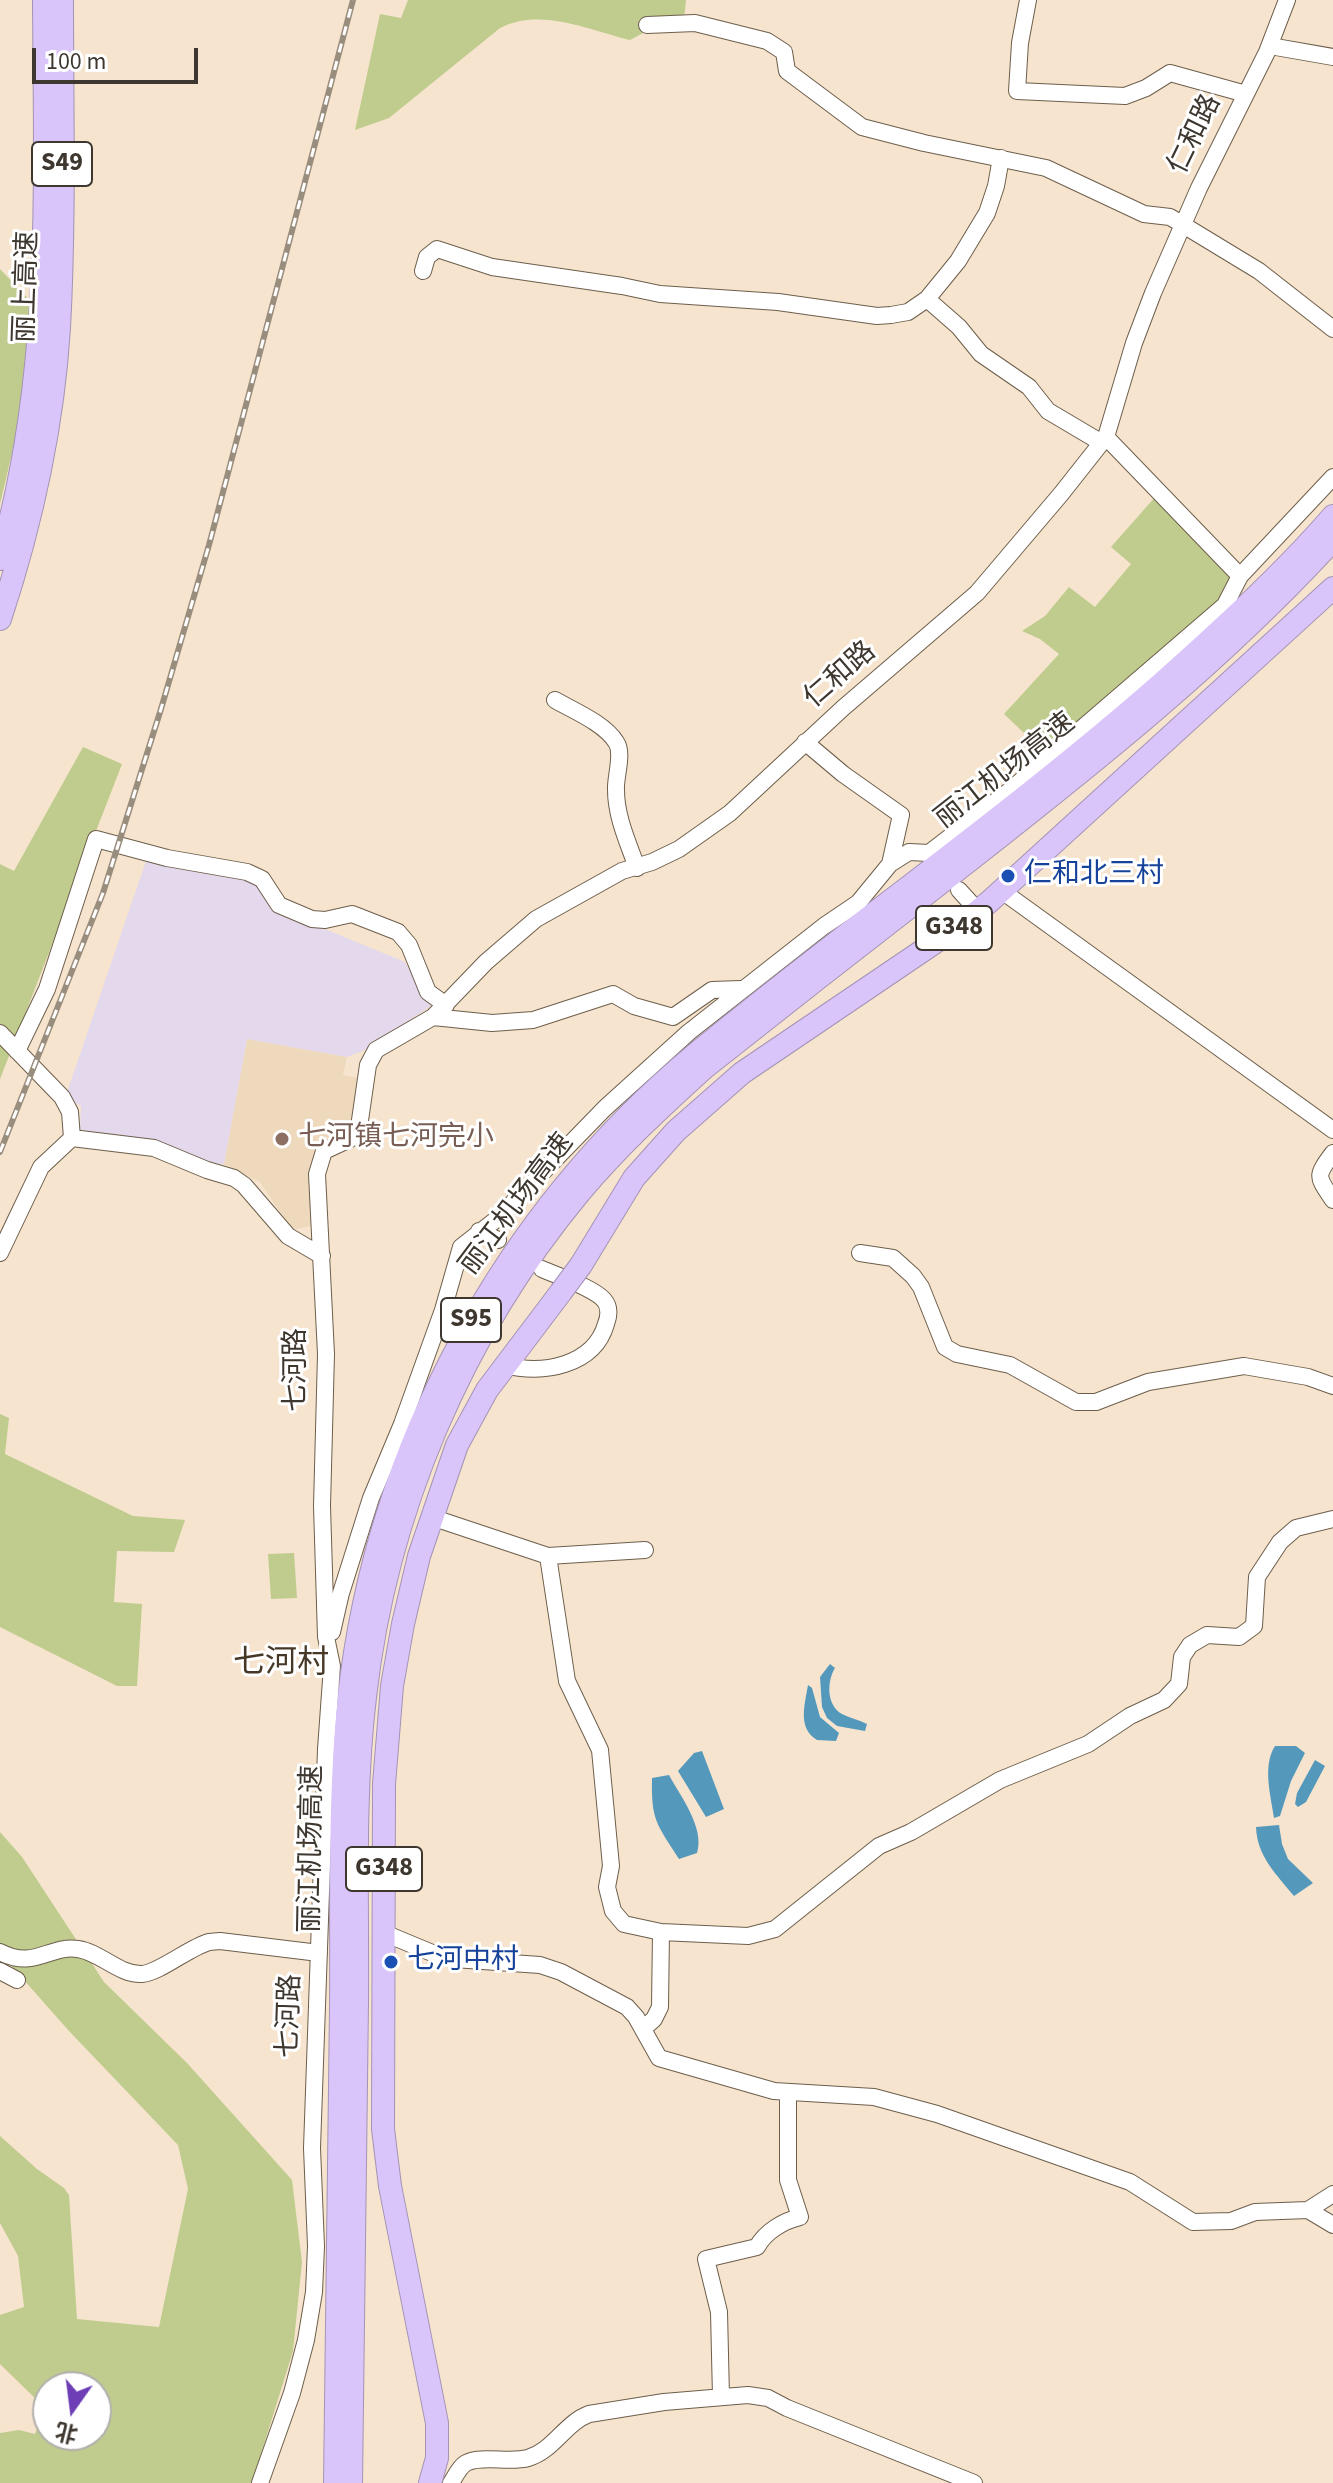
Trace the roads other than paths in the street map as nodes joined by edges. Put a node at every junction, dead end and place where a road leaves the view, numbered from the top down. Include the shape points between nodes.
1 (44, 0) edge
2 (62, 0) edge
3 (1028, 0) edge
4 (1287, 0) edge
5 (647, 25) dead end
6 (1270, 46) junction
7 (1333, 57) edge
8 (1246, 94) junction
9 (1001, 158) junction
10 (1183, 225) junction
11 (423, 271) dead end
12 (927, 299) junction
13 (50, 327) junction
14 (1333, 329) edge
15 (1104, 440) junction
16 (1333, 477) edge
17 (1333, 516) edge
18 (1333, 540) edge
19 (0, 559) edge
20 (1240, 576) junction
21 (1333, 588) edge
22 (0, 619) edge
23 (555, 700) dead end
24 (805, 742) junction
25 (890, 864) junction
26 (637, 868) junction
27 (959, 890) dead end
28 (1002, 891) junction
29 (978, 911) junction
30 (743, 989) junction
31 (446, 1005) junction
32 (433, 1017) junction
33 (0, 1033) edge
34 (17, 1051) junction
35 (1333, 1130) edge
36 (72, 1138) junction
37 (1333, 1153) edge
38 (1333, 1200) edge
39 (479, 1231) junction
40 (498, 1240) dead end
41 (0, 1253) edge
42 (860, 1253) dead end
43 (322, 1256) junction
44 (542, 1269) dead end
45 (505, 1365) junction
46 (1333, 1386) edge
47 (431, 1517) junction
48 (1333, 1519) edge
49 (645, 1550) dead end
50 (548, 1556) junction
51 (328, 1649) junction
52 (661, 1932) junction
53 (384, 1933) junction
54 (0, 1952) edge
55 (319, 1953) junction
56 (0, 1971) edge
57 (17, 1980) dead end
58 (643, 2029) junction
59 (788, 2093) junction
60 (1333, 2194) edge
61 (1308, 2210) junction
62 (1333, 2225) edge
63 (721, 2397) junction
64 (260, 2483) edge
65 (335, 2483) edge
66 (351, 2483) edge
67 (430, 2483) edge
68 (451, 2483) edge
69 (974, 2483) edge

1 - 13 highway, 丽上高速 / S49
2 - 13 highway, 丽上高速 / S49
3 - 8 street via 1017,91 1125,96 1170,73
4 - 6 street, 仁和路
5 - 9 street via 695,23 767,41 784,52 787,71 859,126
6 - 7 street
6 - 8 street, 仁和路
8 - 10 street, 仁和路
9 - 10 street via 1059,172 1144,214 1167,216
9 - 12 street via 987,213
10 - 14 street via 1259,271
10 - 15 street, 仁和路 via 1143,317
11 - 12 street via 427,257 437,249 492,267 667,295 877,316 908,312
12 - 15 street via 981,354 1029,387 1048,411
13 - 19 highway, 丽上高速 / S49
13 - 22 highway, 丽上高速 / S49 via 42,459
15 - 20 street
15 - 24 street, 仁和路 via 977,593
16 - 20 street
17 - 65 highway, 丽江机场高速 / S95 via 1243,610 1132,709 694,1056 628,1117 532,1227 456,1349 384,1524 360,1621 349,1696 342,1811
18 - 66 highway, 丽江机场高速 / S95 via 1254,622 1143,721 704,1068 639,1128 545,1236 470,1356 399,1528 365,1698 358,1812
20 - 25 street via 1225,605 1009,791 929,853 909,852
21 - 28 highway, G348
23 - 26 street via 616,741 618,813
24 - 25 street via 901,815
24 - 26 street, 仁和路 via 711,828
25 - 30 street via 858,903
26 - 31 street, 仁和路 via 622,871 536,919
27 - 29 street
28 - 29 highway, G348
28 - 35 street
29 - 45 highway, G348, bridge via 742,1073 676,1131 634,1178 581,1265
30 - 32 street via 712,990 673,1017 613,994 533,1020 492,1023
30 - 39 street via 645,1071
31 - 32 street, 仁和路
31 - 34 street via 428,992 409,945 398,932 352,914 312,919 279,905 262,879 247,872 96,839 47,989
32 - 43 street, 仁和路 via 372,1056 359,1127 350,1139 321,1156 317,1174
33 - 34 street
34 - 36 street via 68,1106
36 - 41 street via 41,1167
36 - 43 street via 154,1148 234,1178 288,1236
37 - 38 street via 1319,1177
39 - 40 street
39 - 51 street via 458,1253 446,1301 355,1545
42 - 46 street via 893,1258 913,1276 945,1347 1010,1365 1076,1402 1096,1402 1148,1382 1244,1366
43 - 51 street, 七河路
44 - 45 street via 601,1297 609,1310 606,1326 594,1346 570,1362 539,1369
45 - 47 highway, G348 via 467,1425
47 - 50 street
47 - 53 highway, G348 via 410,1590 392,1686 384,1784
48 - 52 street via 1296,1528 1280,1542 1257,1577 1254,1626 1239,1637 1207,1635 1190,1645 1182,1657 1179,1684 1164,1700 1088,1744 1000,1780 879,1846 775,1929 748,1936
49 - 50 street
50 - 52 street via 567,1681 600,1750 611,1866 607,1887 613,1911 624,1924
51 - 55 street, 七河路 via 332,1666
52 - 58 street via 660,2007
53 - 58 street via 454,1959 551,1968 620,2002
53 - 67 highway, G348 via 383,2129 437,2423 437,2458
54 - 55 street via 25,1960 82,1950 142,1974 209,1942
55 - 64 street, 七河路 via 313,2301 292,2393
56 - 57 street
58 - 59 street via 659,2058
59 - 61 street via 874,2097 937,2114 1130,2182 1193,2222
59 - 63 street via 788,2180 800,2217 774,2229 757,2247 706,2259 719,2312
60 - 61 street
61 - 62 street
63 - 68 street via 589,2414 533,2457 472,2461
63 - 69 street via 768,2398

